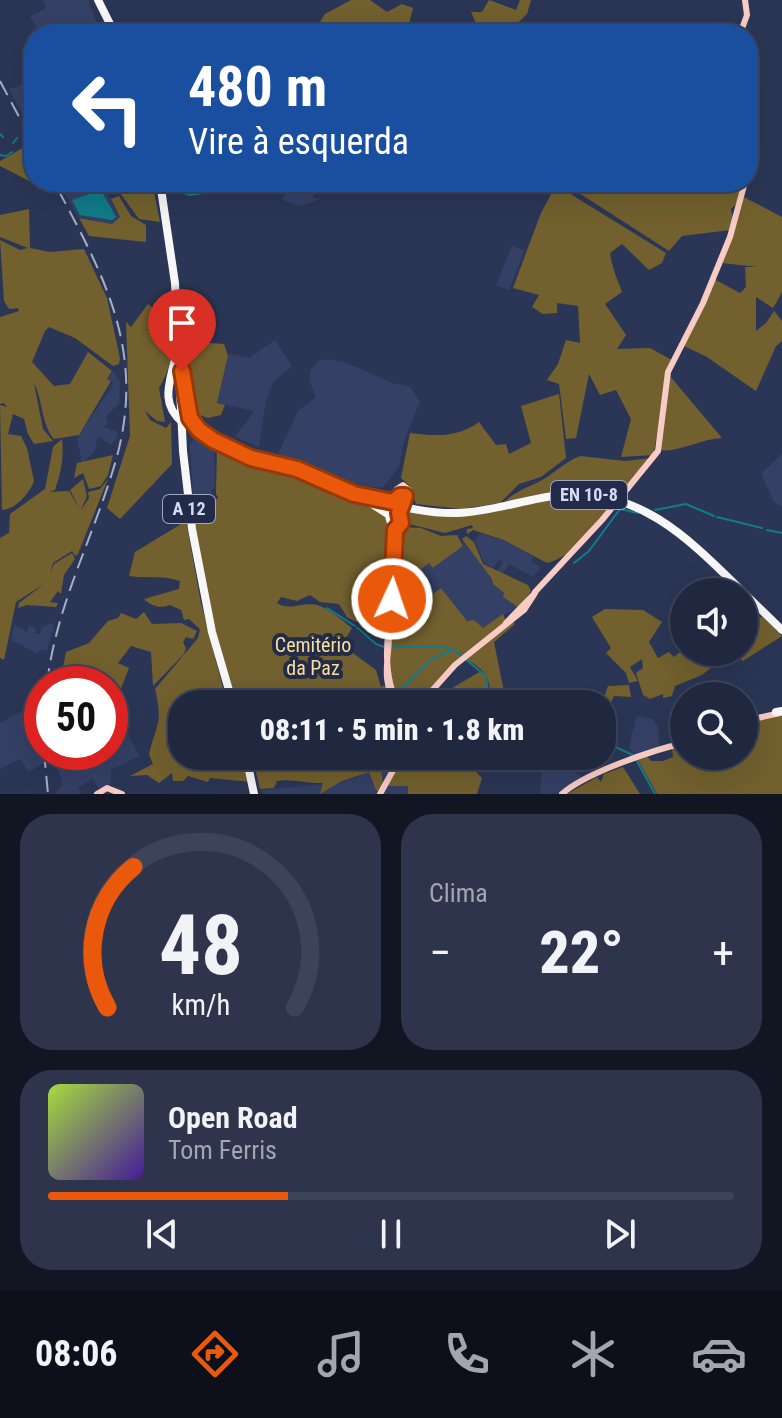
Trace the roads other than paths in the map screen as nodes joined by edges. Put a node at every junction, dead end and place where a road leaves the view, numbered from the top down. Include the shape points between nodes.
1 (97, 0) edge
2 (745, 0) edge
3 (106, 24) edge
4 (107, 24) edge
5 (744, 24) edge
6 (158, 192) edge
7 (159, 192) edge
8 (742, 192) edge
9 (179, 326) junction
10 (176, 353) junction
11 (217, 443) junction
12 (354, 495) junction
13 (400, 499) junction
14 (395, 521) junction
15 (728, 578) edge
16 (758, 607) edge
17 (782, 631) edge
18 (227, 690) edge
19 (227, 690) edge
20 (388, 690) edge
21 (433, 690) edge
22 (780, 712) edge
23 (758, 717) edge
24 (670, 747) edge
25 (251, 770) edge
26 (393, 770) edge
27 (97, 794) edge
28 (122, 794) edge
29 (256, 794) edge
30 (381, 794) edge
31 (564, 794) edge

1 - 3 highway
1 - 4 highway
2 - 5 main road
6 - 10 highway, A 12
7 - 9 highway, A 12 via 172,251
8 - 21 main road via 703,303 668,372 660,447 523,609
9 - 11 highway via 189,416
9 - 18 highway, A 12 via 192,529
10 - 11 highway via 167,392 172,411
10 - 19 highway, A 12 via 191,542
11 - 12 highway
12 - 13 highway
12 - 14 highway
13 - 14 main road
13 - 15 highway, EN 10-8 via 405,508 468,512 560,495 612,499 668,523
14 - 20 main road via 391,604 396,611 389,616
16 - 17 highway, EN 10-8
22 - 23 main road
24 - 31 main road via 588,778
25 - 29 highway
26 - 30 main road
27 - 28 main road via 107,788

